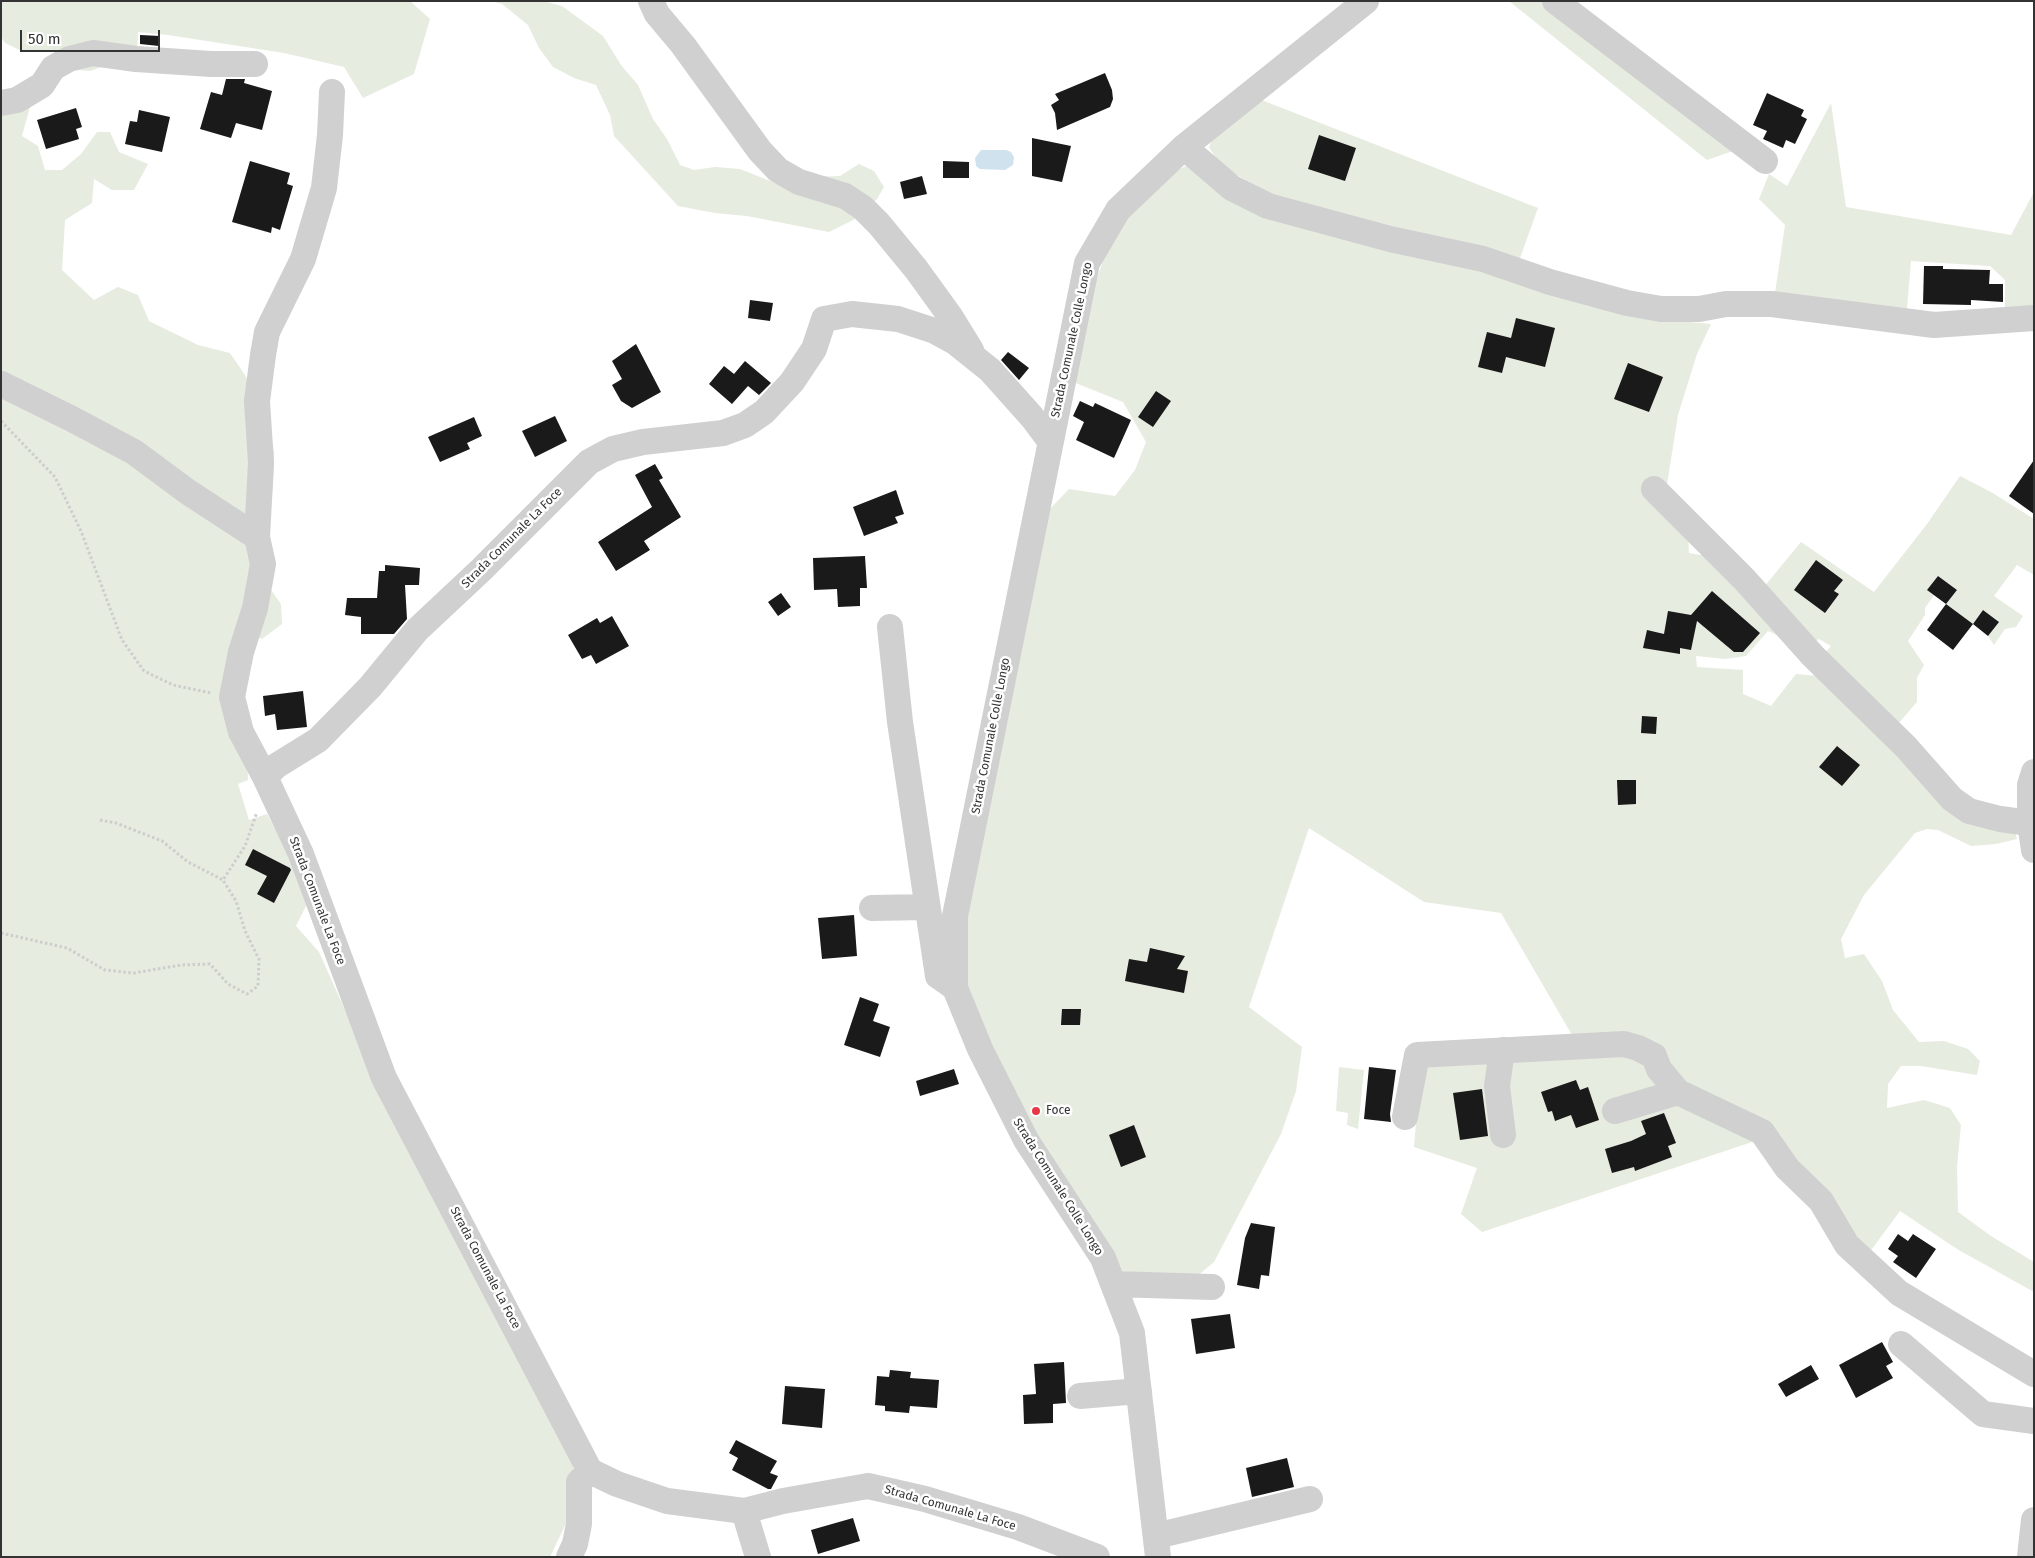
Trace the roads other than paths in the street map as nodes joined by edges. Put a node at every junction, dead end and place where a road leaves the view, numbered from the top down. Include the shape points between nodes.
1 (650, 1) edge
2 (1366, 1) edge
3 (1555, 1) edge
4 (255, 64) dead end
5 (332, 92) dead end
6 (1, 103) edge
7 (1184, 147) junction
8 (1765, 161) dead end
9 (2034, 318) edge
10 (972, 355) junction
11 (1, 384) edge
12 (1050, 441) junction
13 (1654, 489) dead end
14 (257, 536) junction
15 (890, 626) dead end
16 (2034, 772) edge
17 (265, 777) junction
18 (2030, 823) junction
19 (2034, 850) edge
20 (927, 907) junction
21 (872, 908) dead end
22 (955, 988) junction
23 (1502, 1050) junction
24 (1678, 1092) junction
25 (1614, 1111) dead end
26 (1406, 1117) dead end
27 (1503, 1135) dead end
28 (1113, 1284) junction
29 (1212, 1288) dead end
30 (1901, 1344) dead end
31 (2034, 1374) edge
32 (1139, 1391) junction
33 (1080, 1396) dead end
34 (2034, 1421) edge
35 (590, 1471) junction
36 (1310, 1498) dead end
37 (744, 1511) junction
38 (2034, 1520) edge
39 (1157, 1546) edge
40 (569, 1557) edge
41 (758, 1557) edge
42 (1098, 1557) edge
43 (2030, 1557) edge

1 - 10 street via 760,151 778,170 799,182 845,196 863,208 916,269 970,346
2 - 7 street, Strada Comunale Colle Longo
3 - 8 street
4 - 6 street via 136,59 93,53 69,59 53,68 42,85 17,100
5 - 14 street via 324,188 303,259 267,332 263,355 257,401 261,463
7 - 9 street via 1232,188 1268,206 1390,239 1483,259 1627,303 1661,309 1772,304 1934,324
7 - 12 street, Strada Comunale Colle Longo via 1118,210 1087,263
10 - 12 street, Strada Comunale La Foce via 990,370
10 - 17 street, Strada Comunale La Foce via 934,331 898,319 852,314 824,319 814,349 792,382 764,412 745,425 723,433 643,442 613,449 589,462 417,630 370,687 318,740 276,766
11 - 14 street via 134,452 188,492
12 - 22 street, Strada Comunale Colle Longo via 955,916
13 - 18 street via 1952,798 1969,811
14 - 17 street via 263,564 232,697 241,732
15 - 20 street via 900,722
16 - 18 street via 2030,786
17 - 35 street, Strada Comunale La Foce via 301,854 384,1078
18 - 19 street
20 - 21 street
20 - 22 street via 938,976
22 - 28 street, Strada Comunale Colle Longo via 980,1049 1026,1140 1102,1258
23 - 24 street via 1624,1044 1654,1056 1659,1069
23 - 26 street via 1417,1055
23 - 27 street via 1496,1086
24 - 25 street
24 - 31 street via 1762,1132 1786,1168 1821,1201 1847,1245 1899,1293
28 - 29 street
28 - 32 street, Strada Comunale Colle Longo via 1132,1333
30 - 34 street via 1982,1414
32 - 33 street
32 - 39 street, Strada Comunale Colle Longo
35 - 37 street, Strada Comunale La Foce via 667,1501
35 - 40 street via 579,1482 579,1524
36 - 39 street
37 - 41 street
37 - 42 street, Strada Comunale La Foce via 868,1486 1018,1527
38 - 43 street

